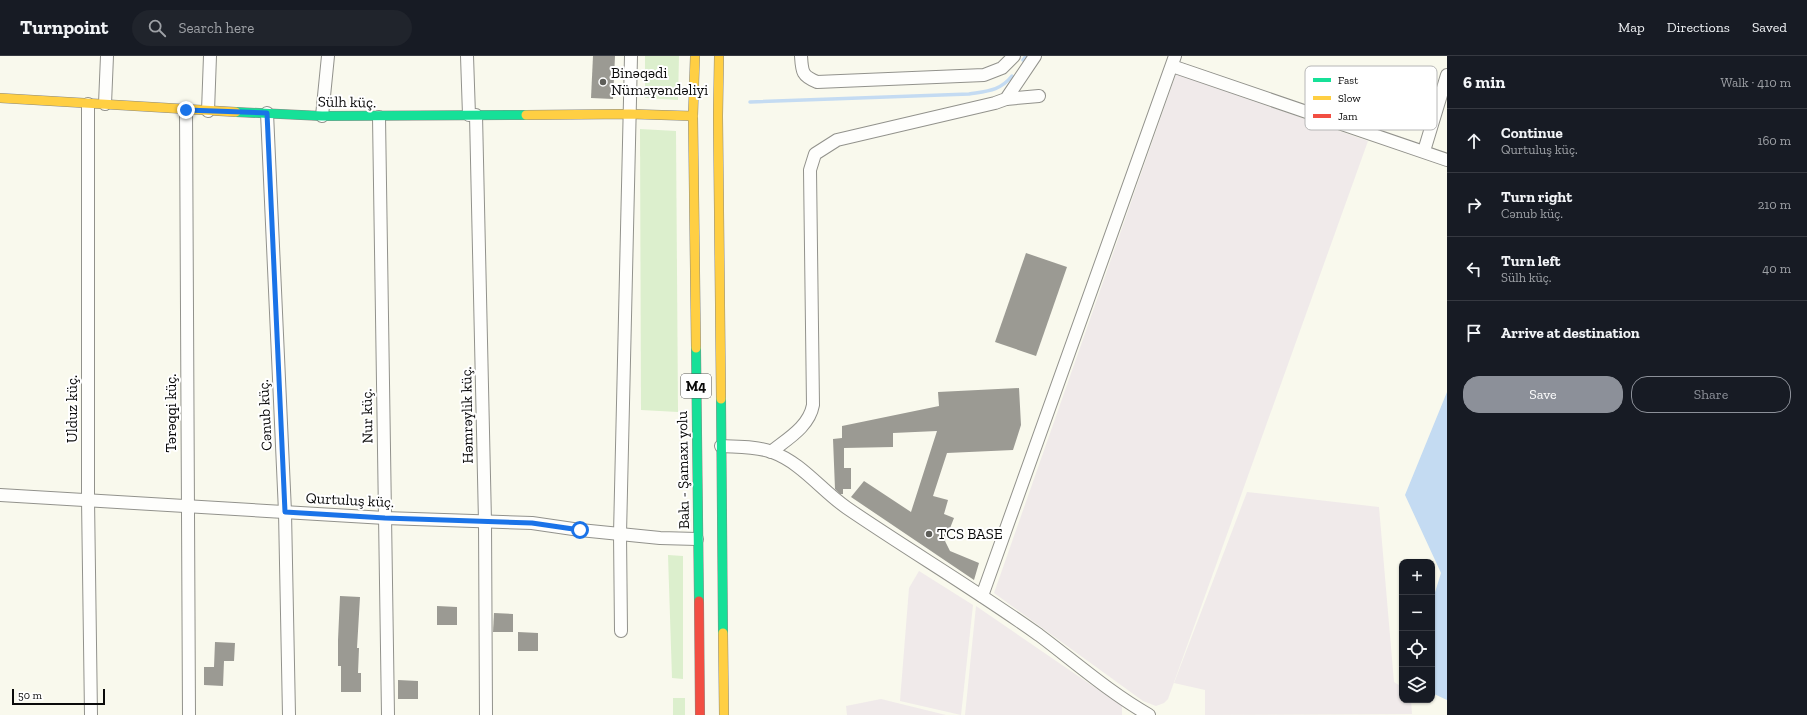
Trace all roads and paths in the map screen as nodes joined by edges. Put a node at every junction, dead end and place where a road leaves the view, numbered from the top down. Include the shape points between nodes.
1 (107, 56) edge
2 (210, 56) edge
3 (328, 56) edge
4 (467, 56) edge
5 (631, 56) edge
6 (695, 56) edge
7 (719, 56) edge
8 (801, 56) edge
9 (1035, 56) edge
10 (1012, 59) edge
11 (1173, 61) edge
12 (1023, 71) junction
13 (1447, 76) edge
14 (1039, 96) dead end
15 (0, 98) edge
16 (1006, 99) junction
17 (88, 104) junction
18 (105, 104) junction
19 (1305, 108) edge
20 (1437, 109) edge
21 (186, 110) junction
22 (208, 111) junction
23 (267, 113) junction
24 (630, 114) junction
25 (473, 115) junction
26 (322, 116) junction
27 (693, 116) junction
28 (379, 117) junction
29 (1365, 130) edge
30 (1430, 130) edge
31 (1424, 151) junction
32 (1447, 160) edge
33 (720, 446) junction
34 (771, 452) junction
35 (0, 495) edge
36 (88, 499) junction
37 (187, 506) junction
38 (285, 512) junction
39 (385, 518) junction
40 (485, 522) junction
41 (620, 534) junction
42 (697, 539) junction
43 (982, 596) junction
44 (621, 631) dead end
45 (90, 715) edge
46 (189, 715) edge
47 (289, 715) edge
48 (388, 715) edge
49 (486, 715) edge
50 (700, 715) edge
51 (724, 715) edge
52 (1149, 715) edge

1 - 18 street
2 - 22 street
3 - 26 street
4 - 25 street, Həmrəylik küç.
5 - 24 street
6 - 27 main road, Bakı - Şamaxı yolu / M4
7 - 33 main road, M4
8 - 10 street via 802,71 807,78 817,82 984,75 994,73
9 - 12 street
10 - 12 street
11 - 19 street
11 - 43 street
12 - 16 street
13 - 20 street
14 - 16 street
15 - 17 main road, Sülh küç.
16 - 34 street via 837,140 815,154 810,170 813,405 806,423
17 - 18 main road, Sülh küç.
17 - 36 street, Ulduz küç.
18 - 21 main road, Sülh küç.
21 - 22 main road, Sülh küç.
21 - 37 street, Tərəqqi küç.
22 - 23 main road, Sülh küç.
23 - 26 main road, Sülh küç.
23 - 38 street, Cənub küç.
24 - 25 main road, Sülh küç.
24 - 27 main road, Sülh küç.
24 - 41 street
25 - 28 main road, Sülh küç.
25 - 40 street, Həmrəylik küç.
26 - 28 main road, Sülh küç.
27 - 42 main road, Bakı - Şamaxı yolu / M4
28 - 39 street, Nur küç.
29 - 31 street
30 - 31 street
31 - 32 street
33 - 34 street via 746,447
33 - 51 main road, M4
34 - 43 street via 792,462 845,506
35 - 36 street, Qurtuluş küç.
36 - 37 street, Qurtuluş küç.
36 - 45 street, Ulduz küç.
37 - 38 street, Qurtuluş küç.
37 - 46 street, Tərəqqi küç.
38 - 39 street, Qurtuluş küç.
38 - 47 street, Cənub küç.
39 - 40 street, Qurtuluş küç.
39 - 48 street, Nur küç.
40 - 41 street, Qurtuluş küç. via 532,523
40 - 49 street, Həmrəylik küç.
41 - 42 street, Qurtuluş küç.
41 - 44 street
42 - 50 main road, Bakı - Şamaxı yolu / M4
43 - 52 street

